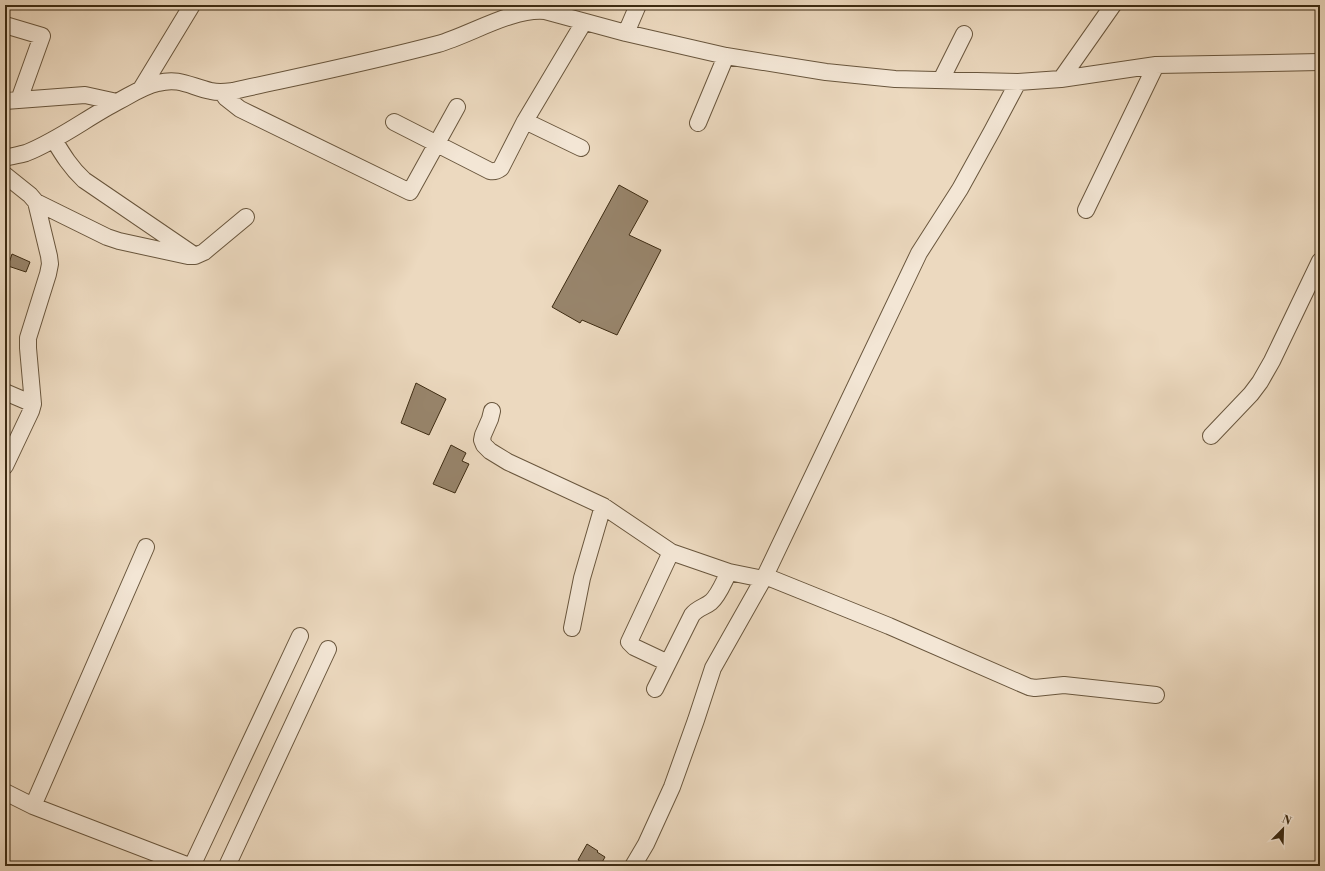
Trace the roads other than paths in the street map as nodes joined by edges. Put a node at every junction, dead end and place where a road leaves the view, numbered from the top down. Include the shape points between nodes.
1 (192, 5) edge
2 (638, 5) edge
3 (1113, 5) edge
4 (528, 8) edge
5 (584, 22) junction
6 (5, 25) edge
7 (626, 33) junction
8 (964, 34) dead end
9 (726, 56) junction
10 (1320, 62) edge
11 (1156, 65) junction
12 (1061, 79) junction
13 (941, 80) junction
14 (1018, 82) junction
15 (141, 89) junction
16 (222, 92) junction
17 (12, 101) edge
18 (117, 102) junction
19 (457, 107) dead end
20 (525, 121) junction
21 (394, 122) dead end
22 (698, 123) dead end
23 (54, 140) junction
24 (437, 143) junction
25 (581, 148) dead end
26 (5, 158) edge
27 (5, 175) edge
28 (36, 202) junction
29 (1086, 210) dead end
30 (246, 217) dead end
31 (196, 256) junction
32 (1320, 261) edge
33 (5, 392) edge
34 (33, 404) junction
35 (492, 411) dead end
36 (1210, 436) dead end
37 (5, 466) edge
38 (604, 506) junction
39 (146, 547) dead end
40 (671, 552) junction
41 (730, 572) junction
42 (764, 577) junction
43 (572, 628) dead end
44 (300, 636) dead end
45 (328, 649) dead end
46 (668, 663) junction
47 (655, 689) dead end
48 (1156, 695) dead end
49 (5, 792) edge
50 (33, 806) junction
51 (189, 866) edge
52 (192, 866) edge
53 (227, 866) edge
54 (633, 866) edge

1 - 15 street
2 - 7 street
3 - 12 street
4 - 5 street
4 - 16 street via 439,43
5 - 7 street
5 - 20 street
6 - 17 street via 42,36
7 - 9 street
8 - 13 street
9 - 13 street via 895,79
9 - 22 street
10 - 11 street
11 - 12 street
11 - 29 street
12 - 14 street
13 - 14 street
14 - 42 street via 960,189 919,253
15 - 16 street via 171,80
15 - 18 street
16 - 24 street via 240,109 410,192
17 - 18 street via 85,95
18 - 23 street
19 - 24 street
20 - 24 street via 500,168 493,172
20 - 25 street
21 - 24 street
23 - 26 street via 25,153
23 - 31 street via 74,171 84,180
27 - 28 street
28 - 31 street via 107,237 173,254
28 - 34 street via 50,264 28,338
30 - 31 street
32 - 36 street via 1260,382
33 - 34 street
34 - 37 street via 28,420
35 - 38 street via 482,440 490,451 534,475
38 - 40 street
38 - 43 street via 582,578
39 - 50 street
40 - 41 street
40 - 46 street via 629,642 634,647
41 - 42 street
41 - 46 street via 714,599 692,614
42 - 48 street via 889,626 1029,687 1064,685
42 - 54 street via 713,668 672,787
44 - 52 street
45 - 53 street
46 - 47 street
49 - 50 street
50 - 51 street

